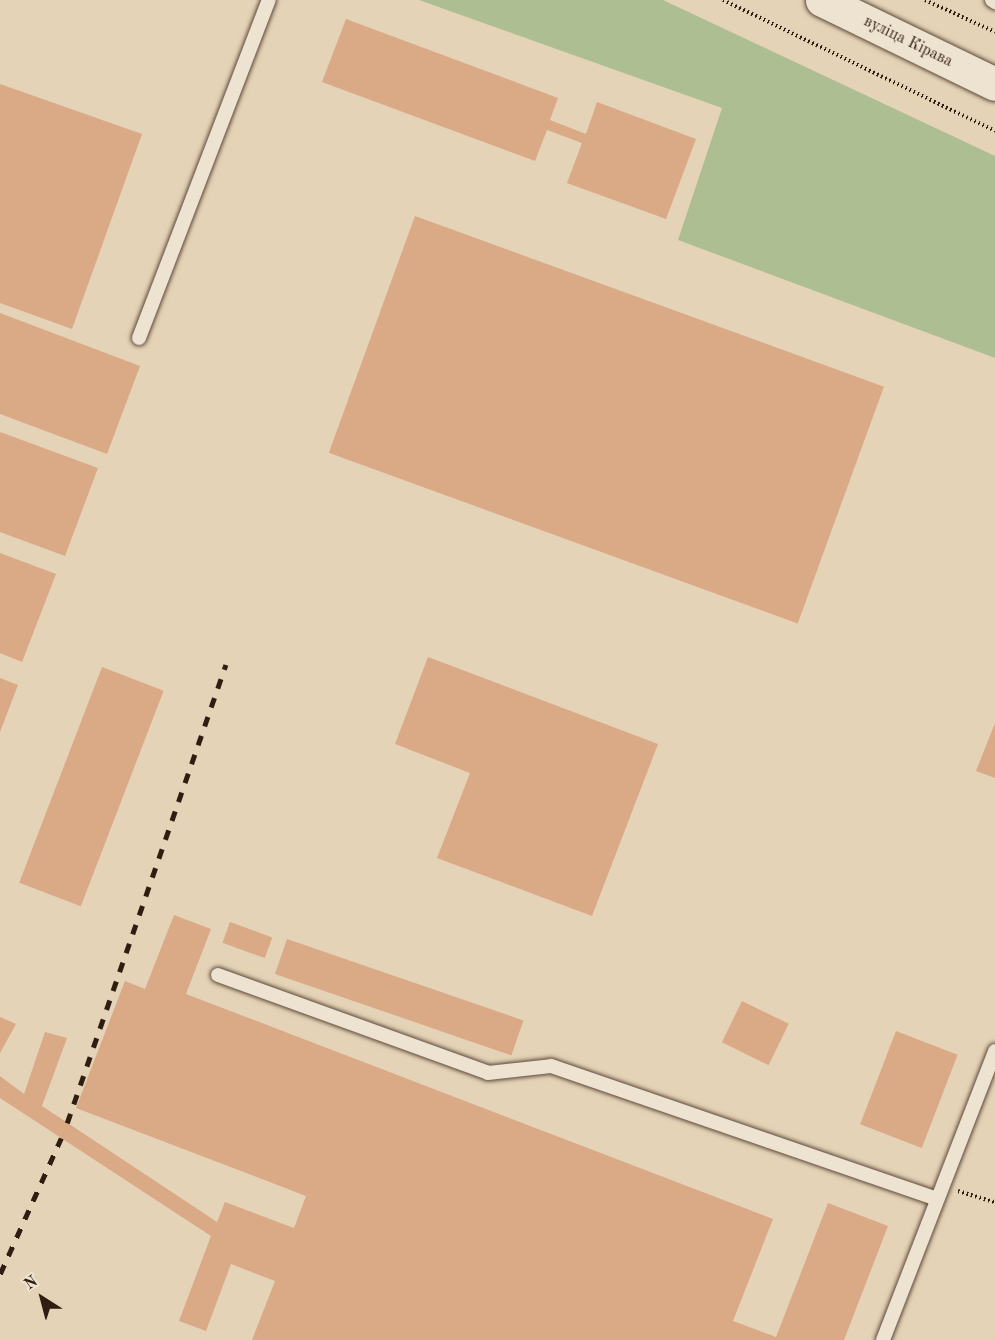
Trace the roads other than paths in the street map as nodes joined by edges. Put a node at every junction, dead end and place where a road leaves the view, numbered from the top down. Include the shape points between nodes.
1 (269, 0) edge
2 (822, 0) edge
3 (995, 84) edge
4 (139, 338) dead end
5 (218, 975) dead end
6 (995, 1051) edge
7 (938, 1199) junction
8 (883, 1340) edge

1 - 4 lane
2 - 3 main road, вуліца Кірава
5 - 7 lane via 488,1072 551,1066
6 - 7 lane
7 - 8 lane

